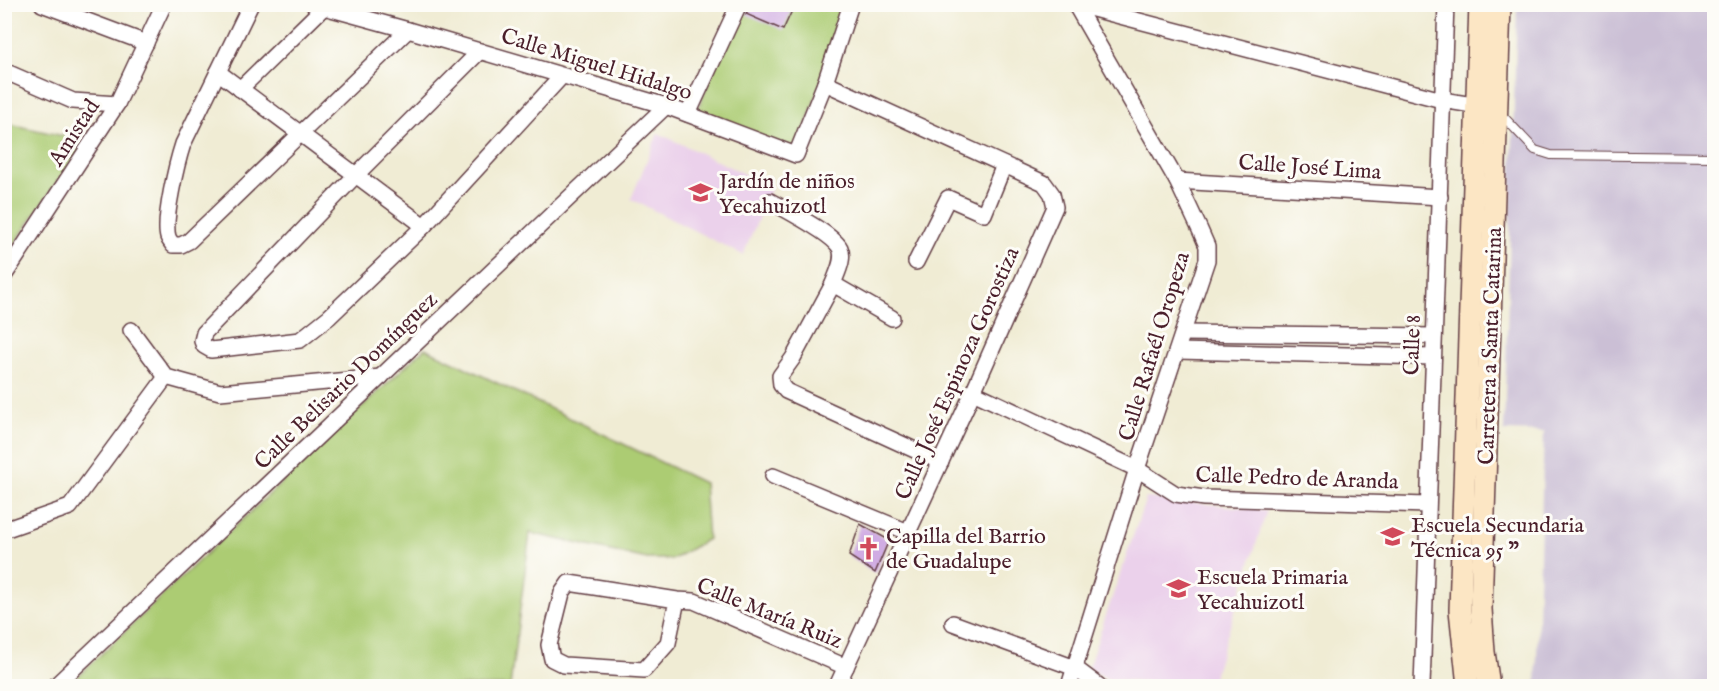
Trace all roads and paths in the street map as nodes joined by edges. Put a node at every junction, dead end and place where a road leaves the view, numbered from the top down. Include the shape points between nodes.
1 (42, 4) edge
2 (164, 4) edge
3 (739, 4) edge
4 (851, 4) edge
5 (1446, 4) edge
6 (1480, 4) edge
7 (1500, 4) edge
8 (1075, 5) edge
9 (250, 6) dead end
10 (318, 6) edge
11 (408, 30) junction
12 (146, 43) junction
13 (480, 51) junction
14 (4, 71) edge
15 (218, 72) junction
16 (562, 76) junction
17 (825, 83) junction
18 (240, 89) junction
19 (1442, 100) junction
20 (117, 104) junction
21 (666, 106) junction
22 (1487, 108) junction
23 (688, 114) junction
24 (301, 135) junction
25 (1714, 157) edge
26 (1004, 165) junction
27 (356, 175) junction
28 (1177, 181) junction
29 (1440, 197) junction
30 (770, 201) dead end
31 (424, 226) junction
32 (916, 262) dead end
33 (4, 276) edge
34 (833, 284) junction
35 (892, 318) dead end
36 (131, 330) dead end
37 (1184, 333) junction
38 (1434, 336) junction
39 (1177, 351) junction
40 (1433, 357) junction
41 (166, 377) junction
42 (381, 377) junction
43 (973, 392) junction
44 (940, 462) junction
45 (1137, 469) junction
46 (774, 476) dead end
47 (1427, 505) junction
48 (8, 526) edge
49 (908, 532) junction
50 (677, 600) junction
51 (953, 623) dead end
52 (846, 667) junction
53 (1075, 668) junction
54 (55, 687) edge
55 (837, 687) edge
56 (1069, 687) edge
57 (1100, 687) edge
58 (1422, 687) edge
59 (1468, 687) edge
60 (1489, 687) edge

1 - 12 street
2 - 12 street, Amistad
3 - 23 street
4 - 17 street
5 - 19 street, Calle 8
6 - 22 main road, Carretera a Santa Catarina
7 - 22 main road, Carretera a Santa Catarina
8 - 19 street
8 - 28 street, Calle Rafaél Oropeza
9 - 15 street
10 - 11 street, Calle Miguel Hidalgo
10 - 18 street
11 - 13 street, Calle Miguel Hidalgo
11 - 24 street
12 - 20 street, Amistad
13 - 16 street, Calle Miguel Hidalgo
13 - 27 street
14 - 20 street via 74,101
15 - 18 street
15 - 24 street via 175,168 168,223 173,245 189,241
16 - 21 street, Calle Miguel Hidalgo
16 - 31 street
17 - 23 street, Calle Miguel Hidalgo via 796,155
17 - 26 street, Calle José Espinoza Gorostiza
18 - 24 street
19 - 22 street
19 - 29 street, Calle 8
20 - 33 street, Amistad
21 - 23 street, Calle Miguel Hidalgo
21 - 42 street, Calle Belisario Domínguez
22 - 25 lane via 1535,150 1551,155
22 - 59 main road, Carretera a Santa Catarina via 1460,610
22 - 60 main road, Carretera a Santa Catarina via 1481,609
24 - 27 street
26 - 32 street, Calle José Espinoza Gorostiza via 984,214 948,198
26 - 43 street, Calle José Espinoza Gorostiza via 1044,183 1055,207
27 - 31 street
27 - 31 street via 204,333 204,346 211,350 300,340 329,318
28 - 29 street, Calle José Lima
28 - 37 street, Calle Rafaél Oropeza via 1207,246 1207,260
29 - 38 street, Calle 8
30 - 34 street via 832,238 841,249 842,261
34 - 35 street
34 - 44 street via 780,376 781,385 786,391
36 - 41 street
37 - 38 street
37 - 39 street, Calle Rafaél Oropeza
38 - 40 street, Calle 8
39 - 40 street
39 - 45 street, Calle Rafaél Oropeza
40 - 47 street, Calle 8
41 - 42 street via 220,392
41 - 48 street via 70,507
42 - 54 street, Calle Belisario Domínguez
43 - 44 street, Calle José Espinoza Gorostiza
43 - 45 street, Calle Pedro de Aranda
44 - 49 street, Calle José Espinoza Gorostiza
45 - 47 street, Calle Pedro de Aranda via 1176,494 1204,498
45 - 53 street, Calle Rafaél Oropeza
46 - 49 street
47 - 58 street, Calle 8
49 - 52 street, Calle José Espinoza Gorostiza
50 - 50 street, Calle María Ruiz via 668,643 644,670 564,666 552,659 549,645 562,593 569,583
50 - 52 street, Calle María Ruiz via 694,601
51 - 53 street
52 - 55 street, Calle José Espinoza Gorostiza
53 - 56 street, Calle Rafaél Oropeza
53 - 57 street

